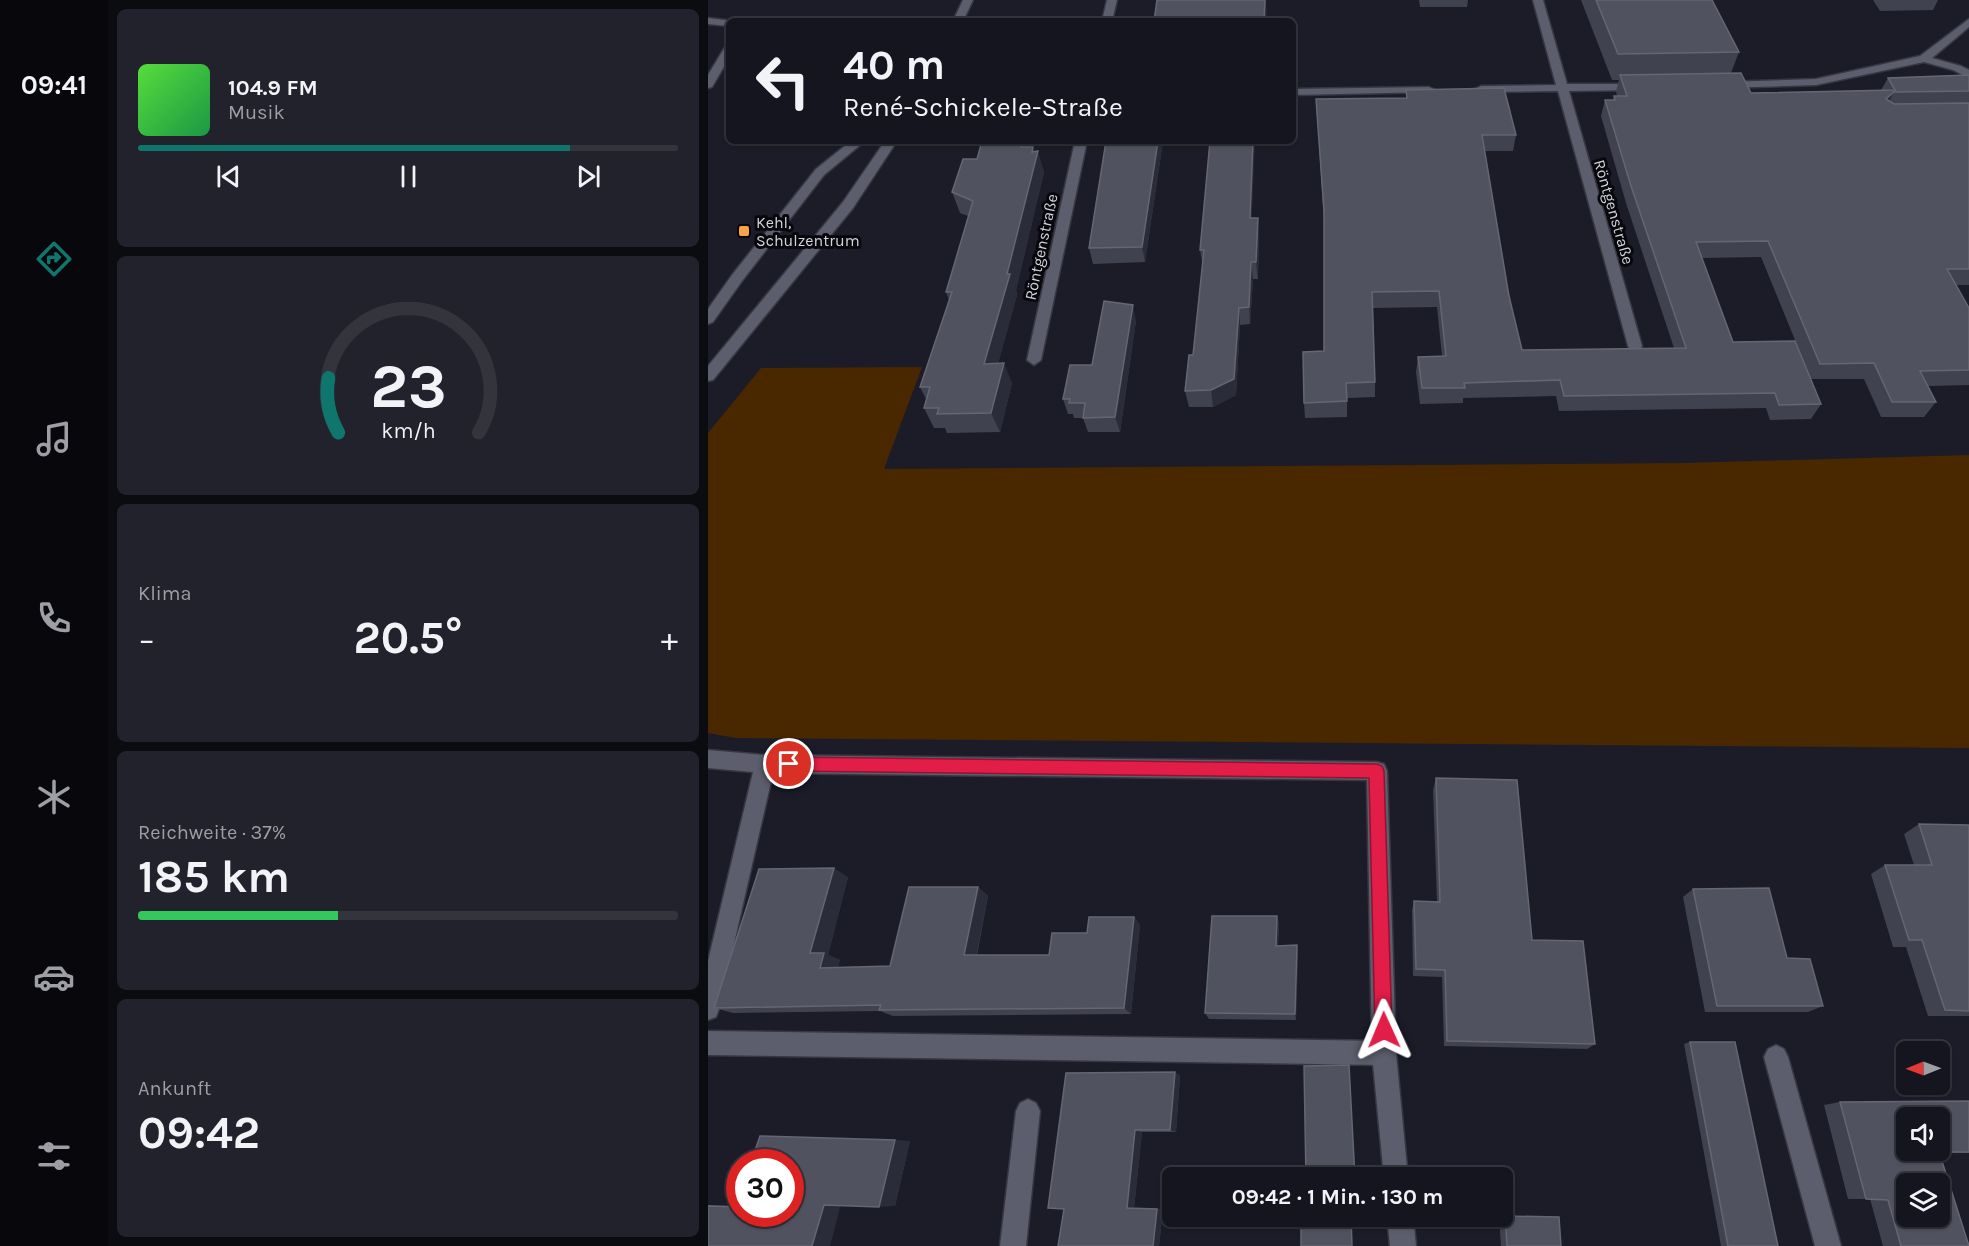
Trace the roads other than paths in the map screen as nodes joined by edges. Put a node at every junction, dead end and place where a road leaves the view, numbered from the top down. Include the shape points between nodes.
1 (968, 0) edge
2 (1112, 0) edge
3 (1538, 0) edge
4 (959, 18) edge
5 (1108, 18) edge
6 (708, 21) edge
7 (1969, 22) edge
8 (726, 23) edge
9 (726, 54) edge
10 (1924, 59) junction
11 (1969, 75) edge
12 (708, 85) edge
13 (1714, 85) edge
14 (1561, 87) junction
15 (1656, 87) edge
16 (1469, 89) edge
17 (1446, 90) edge
18 (1296, 92) edge
19 (855, 144) edge
20 (889, 144) edge
21 (1080, 144) edge
22 (708, 319) edge
23 (1635, 346) edge
24 (1034, 360) dead end
25 (708, 376) edge
26 (708, 759) edge
27 (765, 764) junction
28 (708, 1010) edge
29 (708, 1043) edge
30 (1384, 1053) junction
31 (1776, 1057) dead end
32 (1028, 1111) dead end
33 (1395, 1167) edge
34 (1401, 1227) edge
35 (1013, 1246) edge
36 (1403, 1246) edge
37 (1828, 1246) edge

1 - 4 street
2 - 5 street
3 - 14 street, Röntgenstraße
6 - 8 street
7 - 10 street
9 - 12 street
10 - 11 street
10 - 13 street via 1816,82
14 - 15 street
14 - 16 street
14 - 23 street, Röntgenstraße
17 - 18 street
19 - 22 street via 820,172
20 - 25 street via 848,205
21 - 24 street, Röntgenstraße
26 - 27 street
27 - 28 street
27 - 30 street via 1377,771
29 - 30 street
30 - 33 street
31 - 37 street
32 - 35 street
34 - 36 street

